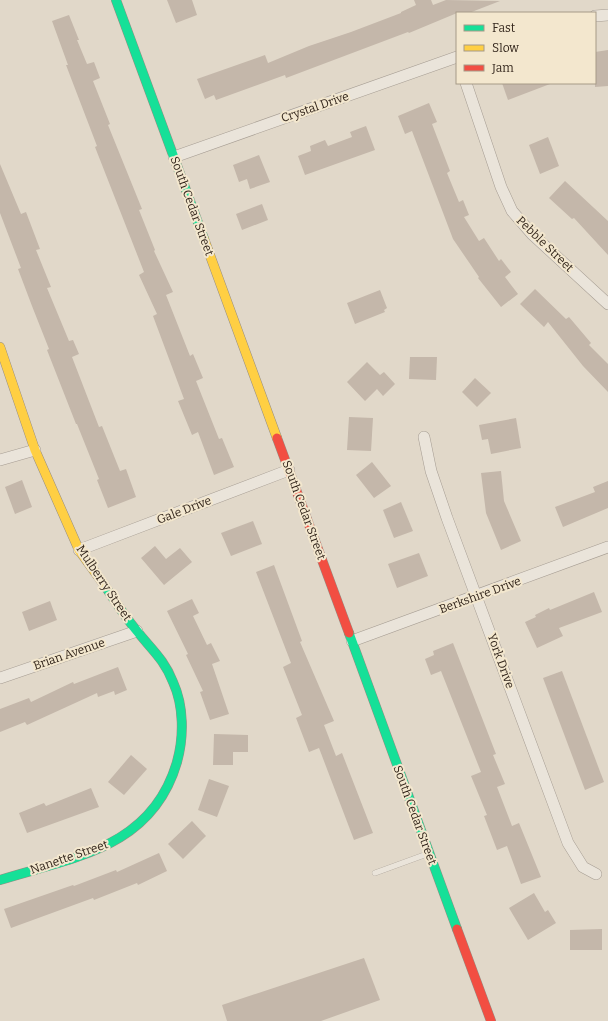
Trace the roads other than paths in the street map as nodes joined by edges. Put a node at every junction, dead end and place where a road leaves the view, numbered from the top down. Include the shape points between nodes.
1 (116, 0) edge
2 (608, 15) edge
3 (596, 16) edge
4 (456, 57) edge
5 (466, 84) edge
6 (174, 156) junction
7 (608, 304) edge
8 (0, 347) edge
9 (424, 437) dead end
10 (35, 450) junction
11 (0, 460) edge
12 (289, 470) junction
13 (608, 547) edge
14 (79, 550) junction
15 (477, 596) junction
16 (137, 631) junction
17 (352, 641) junction
18 (0, 678) edge
19 (152, 811) joint
20 (430, 853) junction
21 (375, 873) dead end
22 (596, 874) dead end
23 (0, 880) edge
24 (491, 1021) edge

1 - 6 main road, South Cedar Street
2 - 3 street
4 - 6 street, Crystal Drive
5 - 7 street, Pebble Street via 512,212 532,234
6 - 12 main road, South Cedar Street
8 - 10 main road, Mulberry Street
9 - 15 street, York Drive via 431,471
10 - 11 street
10 - 14 main road, Mulberry Street
12 - 14 street, Gale Drive
12 - 17 main road, South Cedar Street
13 - 15 street, Berkshire Drive
14 - 16 main road, Mulberry Street
15 - 17 street, Berkshire Drive
15 - 22 street, York Drive via 568,843 583,867
16 - 18 street, Brian Avenue
16 - 19 main road, Mulberry Street via 164,663 174,683 182,729 174,775
17 - 20 main road, South Cedar Street
19 - 23 main road, Nanette Street via 116,841
20 - 21 lane
20 - 24 main road, South Cedar Street

